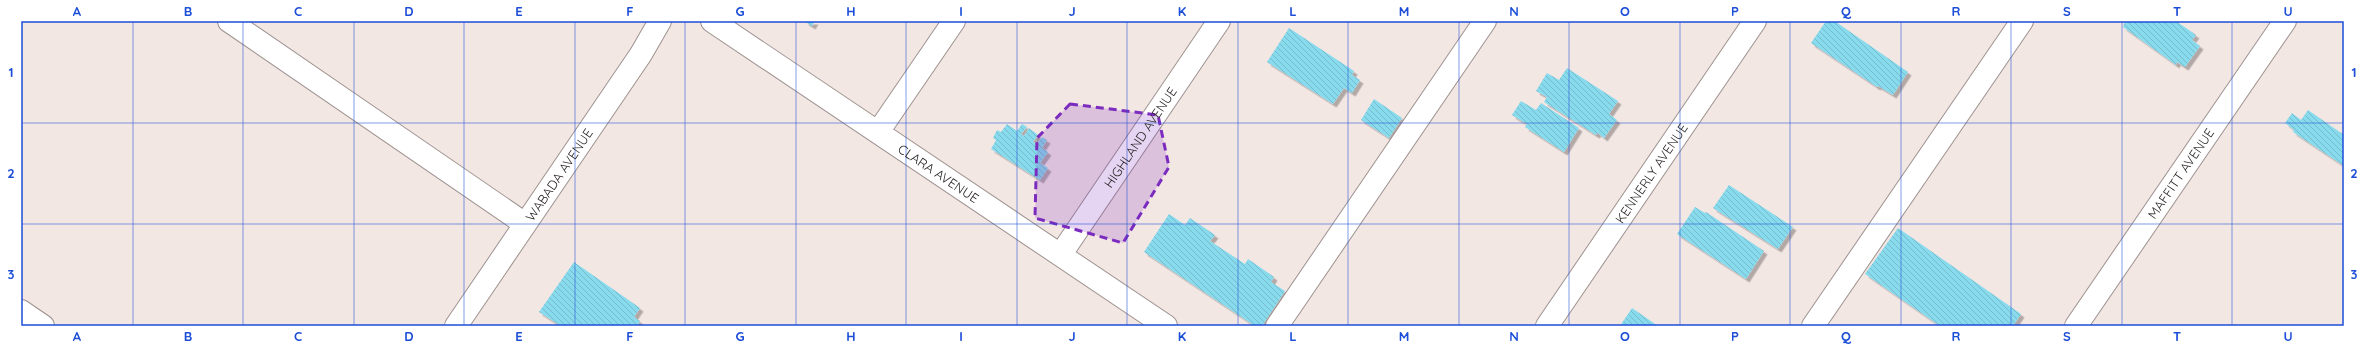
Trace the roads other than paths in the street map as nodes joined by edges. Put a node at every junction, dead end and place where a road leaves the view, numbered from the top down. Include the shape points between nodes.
1 (229, 21) edge
2 (660, 21) edge
3 (712, 21) edge
4 (954, 21) edge
5 (1220, 21) edge
6 (1485, 21) edge
7 (1755, 21) edge
8 (2022, 21) edge
9 (2284, 21) edge
10 (878, 132) junction
11 (525, 224) junction
12 (1061, 254) junction
13 (21, 311) edge
14 (43, 326) edge
15 (456, 326) edge
16 (1166, 326) edge
17 (1277, 326) edge
18 (1547, 326) edge
19 (1813, 326) edge
20 (2076, 326) edge

1 - 11 street
2 - 11 street, WABADA AVENUE via 641,54
3 - 10 street, CLARA AVENUE
4 - 10 street
5 - 12 street, HIGHLAND AVENUE
6 - 17 street
7 - 18 street, KENNERLY AVENUE
8 - 19 street
9 - 20 street, MAFFITT AVENUE
10 - 12 street, CLARA AVENUE
11 - 15 street, WABADA AVENUE
12 - 16 street, CLARA AVENUE
13 - 14 street

